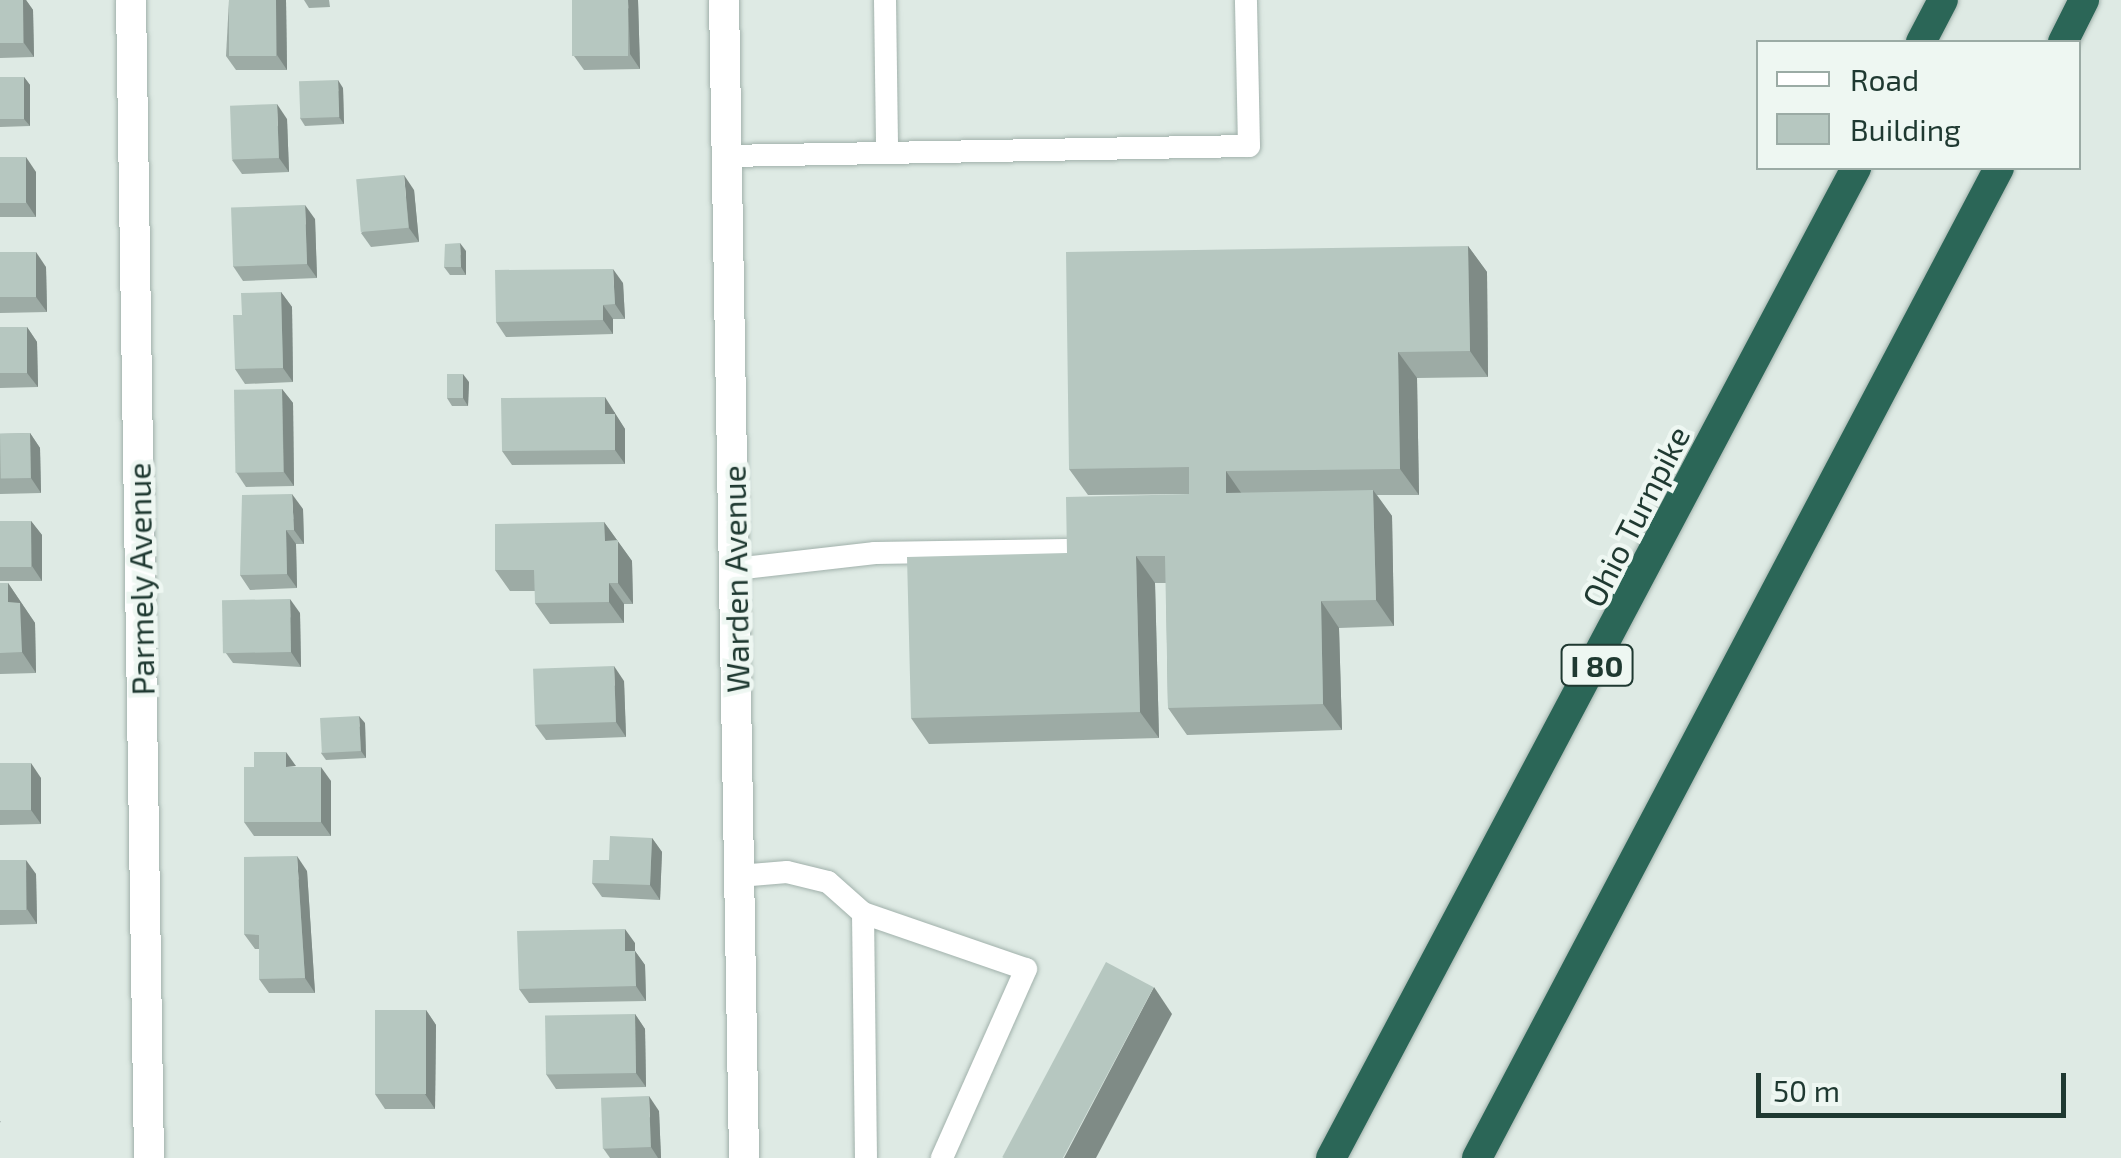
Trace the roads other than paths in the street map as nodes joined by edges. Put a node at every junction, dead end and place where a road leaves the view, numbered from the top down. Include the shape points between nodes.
1 (131, 0) edge
2 (724, 0) edge
3 (885, 0) edge
4 (1246, 0) edge
5 (1943, 0) edge
6 (2084, 0) edge
7 (1922, 40) edge
8 (2064, 40) edge
9 (888, 150) junction
10 (727, 156) junction
11 (1855, 170) edge
12 (1997, 170) edge
13 (1067, 550) edge
14 (735, 569) junction
15 (740, 876) junction
16 (863, 913) junction
17 (149, 1158) edge
18 (744, 1158) edge
19 (866, 1158) edge
20 (942, 1158) edge
21 (1331, 1158) edge
22 (1476, 1158) edge

1 - 17 street, Parmely Avenue
2 - 10 street, Warden Avenue
3 - 9 lane
4 - 9 lane via 1248,146
5 - 7 highway
6 - 8 highway
9 - 10 lane
10 - 14 street, Warden Avenue
11 - 21 highway, Ohio Turnpike / I 80
12 - 22 highway
13 - 14 lane via 874,553
14 - 15 street, Warden Avenue
15 - 16 lane via 788,872 828,882
15 - 18 street, Warden Avenue
16 - 19 lane
16 - 20 lane via 1026,969

